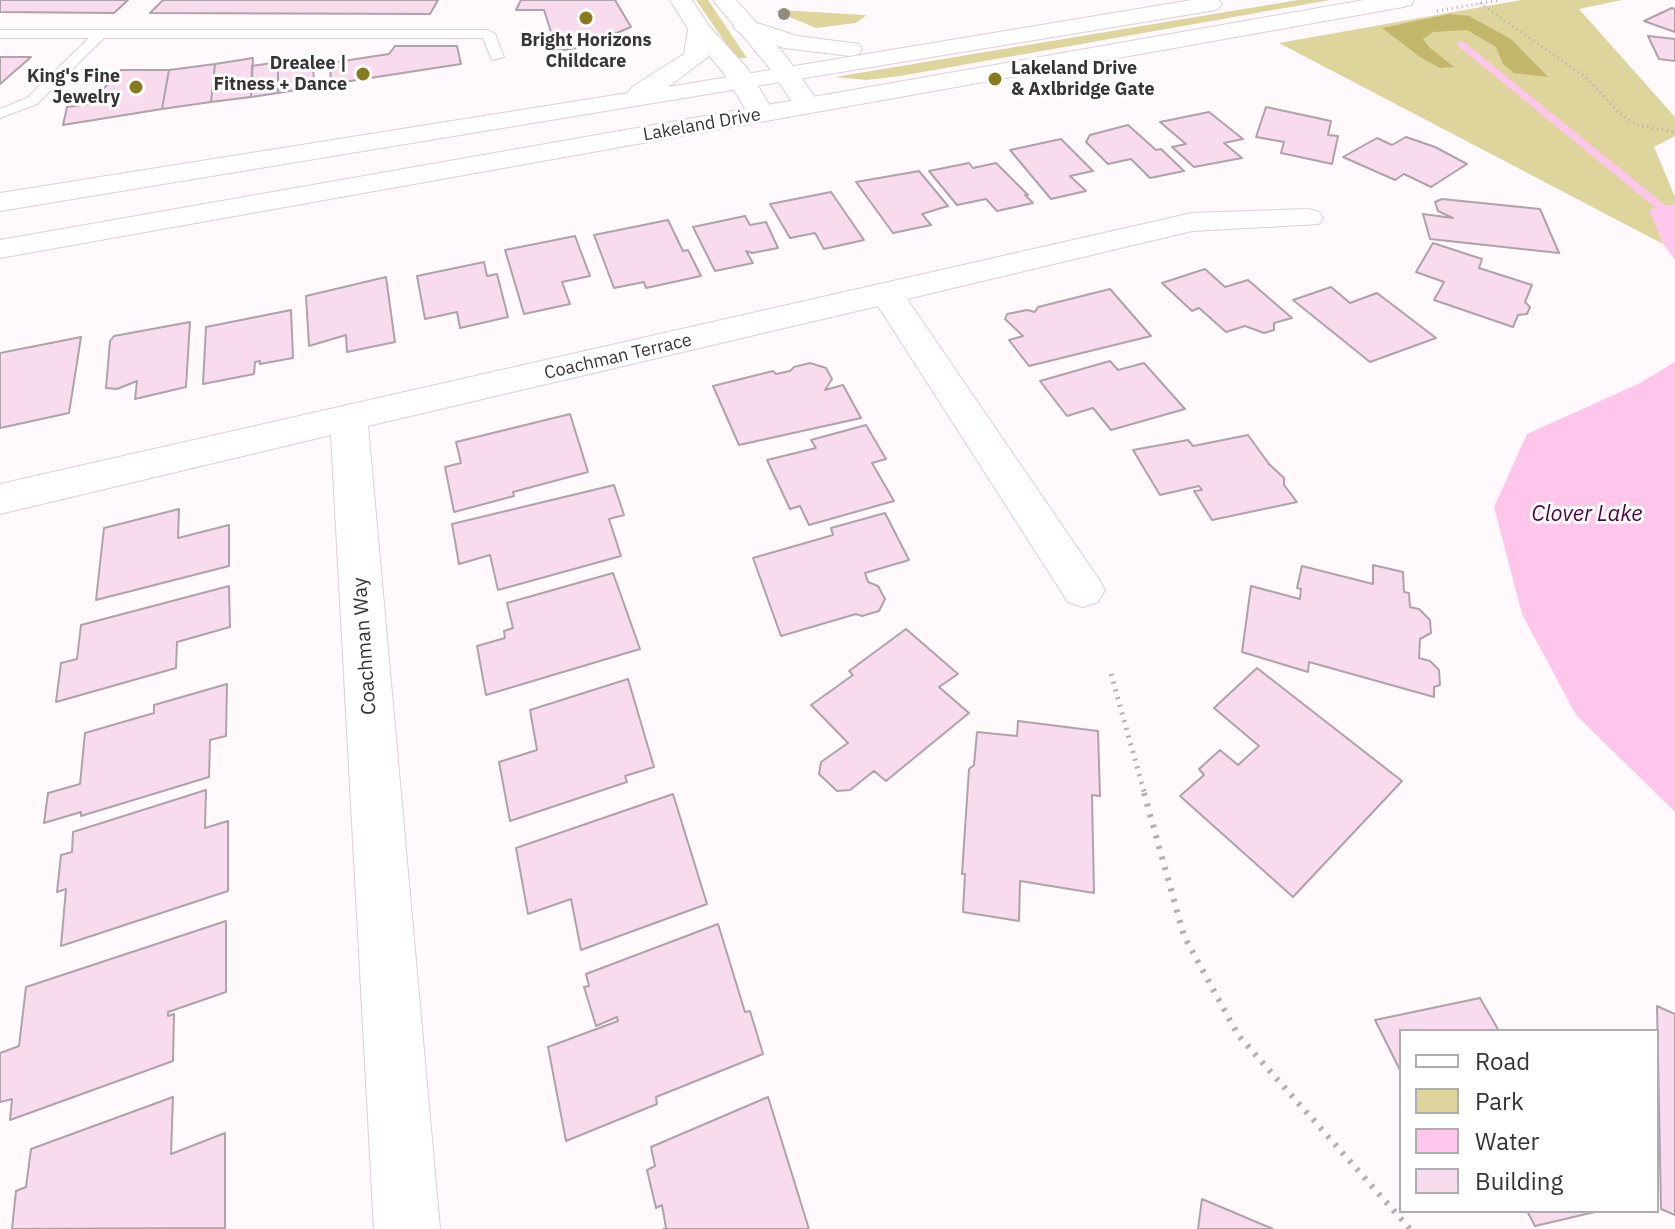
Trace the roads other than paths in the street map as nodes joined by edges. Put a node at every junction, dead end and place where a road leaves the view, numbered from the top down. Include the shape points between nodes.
1 (681, 0) edge
2 (724, 0) edge
3 (1232, 0) edge
4 (1403, 0) edge
5 (745, 26) junction
6 (700, 30) junction
7 (102, 33) junction
8 (0, 34) edge
9 (929, 51) junction
10 (497, 57) dead end
11 (787, 75) junction
12 (742, 82) junction
13 (629, 101) junction
14 (808, 106) junction
15 (0, 114) edge
16 (762, 114) junction
17 (0, 199) edge
18 (1308, 218) dead end
19 (0, 249) edge
20 (887, 294) junction
21 (349, 419) junction
22 (0, 499) edge
23 (1083, 590) dead end
24 (407, 1229) edge

1 - 6 main road
2 - 5 main road
3 - 9 main road, Lakeland Drive
4 - 14 main road, Lakeland Drive
5 - 9 main road via 812,46
5 - 11 main road
6 - 12 main road
6 - 13 main road via 696,57
7 - 8 lane
7 - 10 lane via 488,34
7 - 15 lane via 32,101
9 - 11 main road, Lakeland Drive
11 - 12 main road, Lakeland Drive
11 - 14 main road
12 - 13 main road, Lakeland Drive
12 - 16 main road
13 - 17 main road, Lakeland Drive
14 - 16 main road, Lakeland Drive
16 - 19 main road, Lakeland Drive
18 - 20 main road, Coachman Terrace via 1192,222
20 - 21 main road, Coachman Terrace
20 - 23 main road
21 - 22 main road
21 - 24 main road, Coachman Way

